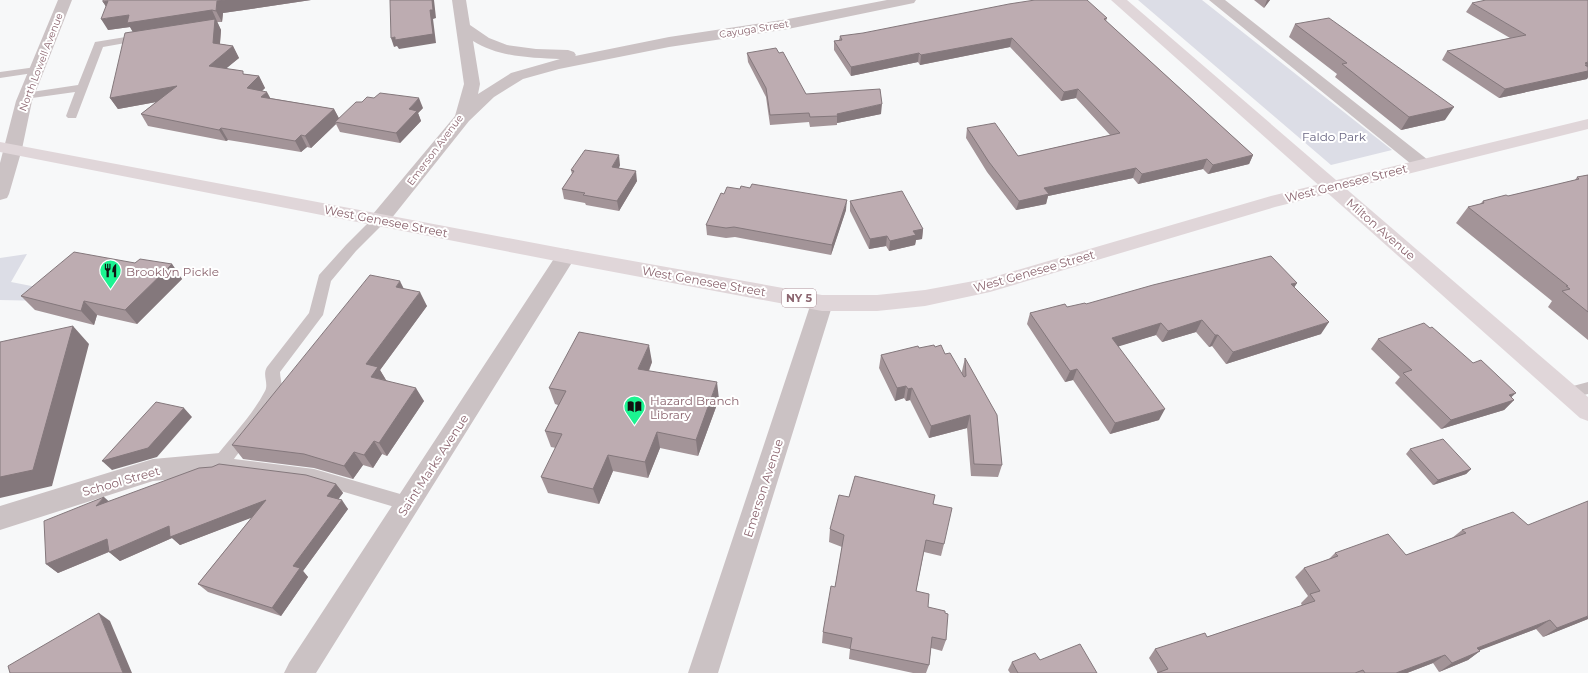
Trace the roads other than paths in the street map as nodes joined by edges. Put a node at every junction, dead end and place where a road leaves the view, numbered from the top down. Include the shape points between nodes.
1 (65, 0) edge
2 (459, 0) edge
3 (909, 0) edge
4 (1118, 0) edge
5 (1216, 0) edge
6 (463, 27) junction
7 (155, 35) edge
8 (598, 56) junction
9 (36, 70) junction
10 (0, 75) edge
11 (82, 88) junction
12 (25, 96) junction
13 (72, 116) dead end
14 (463, 117) junction
15 (1588, 124) edge
16 (6, 148) edge
17 (1422, 164) junction
18 (1333, 187) junction
19 (0, 194) edge
20 (380, 219) junction
21 (566, 256) junction
22 (822, 302) junction
23 (1588, 388) edge
24 (1568, 393) junction
25 (1588, 411) edge
26 (220, 464) junction
27 (408, 503) junction
28 (0, 518) edge
29 (299, 673) edge
30 (704, 673) edge

1 - 9 street, North Lowell Avenue
2 - 6 street, Emerson Avenue
3 - 8 street, Cayuga Street via 788,24 669,42
4 - 18 main road, Milton Avenue
5 - 17 street
6 - 8 street, Cayuga Street via 498,47 535,54
6 - 14 street, Emerson Avenue via 472,84
7 - 11 lane via 99,44
8 - 14 street, Cayuga Street via 556,64 517,76 488,93
9 - 10 lane
9 - 12 street, North Lowell Avenue
11 - 12 lane
11 - 13 lane
12 - 16 street, North Lowell Avenue
14 - 20 street, Emerson Avenue
15 - 17 main road, West Genesee Street / NY 5
16 - 19 street, North Lowell Avenue
16 - 20 main road, West Genesee Street / NY 5
17 - 18 main road, West Genesee Street / NY 5
18 - 22 main road, West Genesee Street / NY 5 via 1271,202 990,285 925,298 878,303
18 - 24 main road, Milton Avenue
20 - 21 main road, West Genesee Street / NY 5
20 - 26 lane via 324,279 316,315 272,371 274,389 261,412
21 - 22 main road, West Genesee Street / NY 5
21 - 27 street, Saint Marks Avenue
22 - 30 street, Emerson Avenue
23 - 24 lane
24 - 25 main road, Milton Avenue
26 - 27 lane, School Street via 314,476
26 - 28 street, School Street via 153,470
27 - 29 street, Saint Marks Avenue

